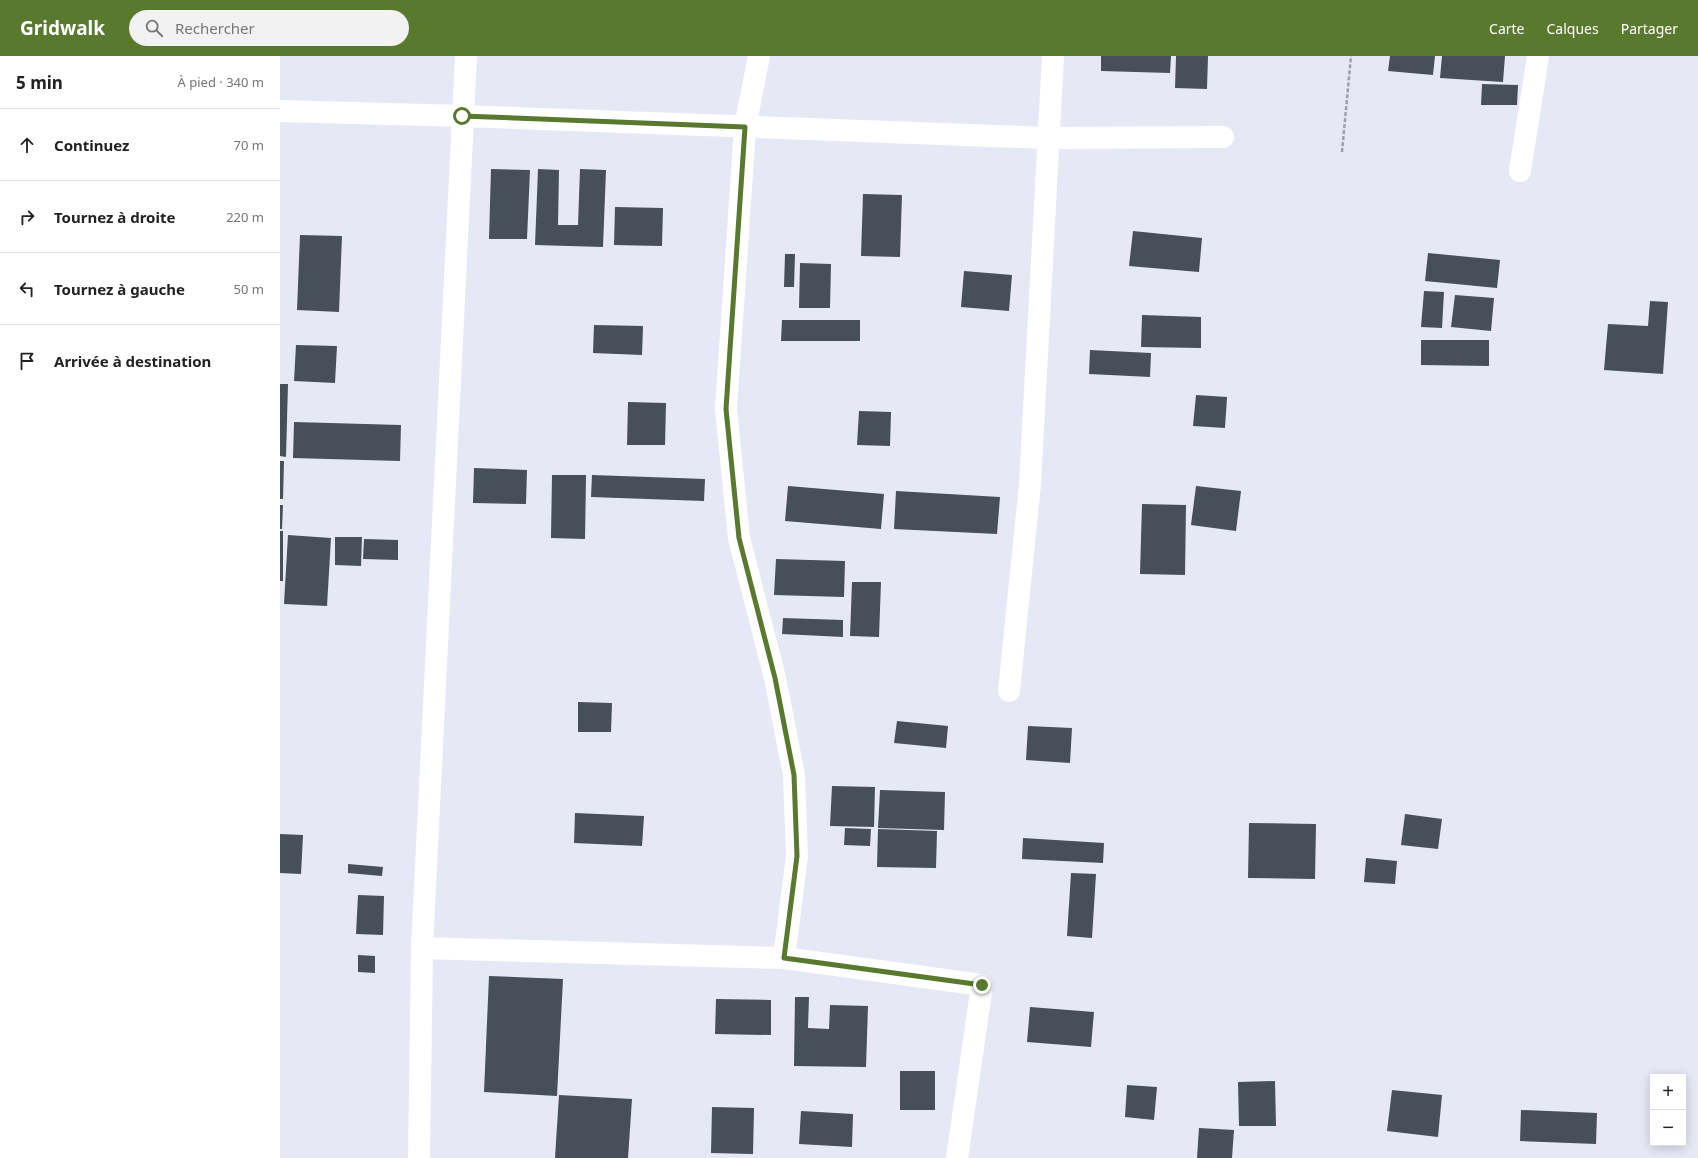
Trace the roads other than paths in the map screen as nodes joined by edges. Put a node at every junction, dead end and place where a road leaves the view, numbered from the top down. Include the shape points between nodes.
1 (466, 56) edge
2 (760, 56) edge
3 (1053, 56) edge
4 (1538, 56) edge
5 (280, 111) edge
6 (462, 116) junction
7 (745, 127) junction
8 (1223, 137) dead end
9 (1048, 138) junction
10 (1520, 172) dead end
11 (1009, 691) dead end
12 (422, 948) junction
13 (784, 958) junction
14 (419, 1158) edge
15 (957, 1158) edge

1 - 6 street
2 - 7 street
3 - 9 street
4 - 10 street
5 - 6 street
6 - 7 street
6 - 12 street
7 - 9 street
7 - 13 street via 726,409 739,538 775,678 794,775 797,856
8 - 9 street
9 - 11 street via 1030,484
12 - 13 street
12 - 14 street
13 - 15 street via 982,985

